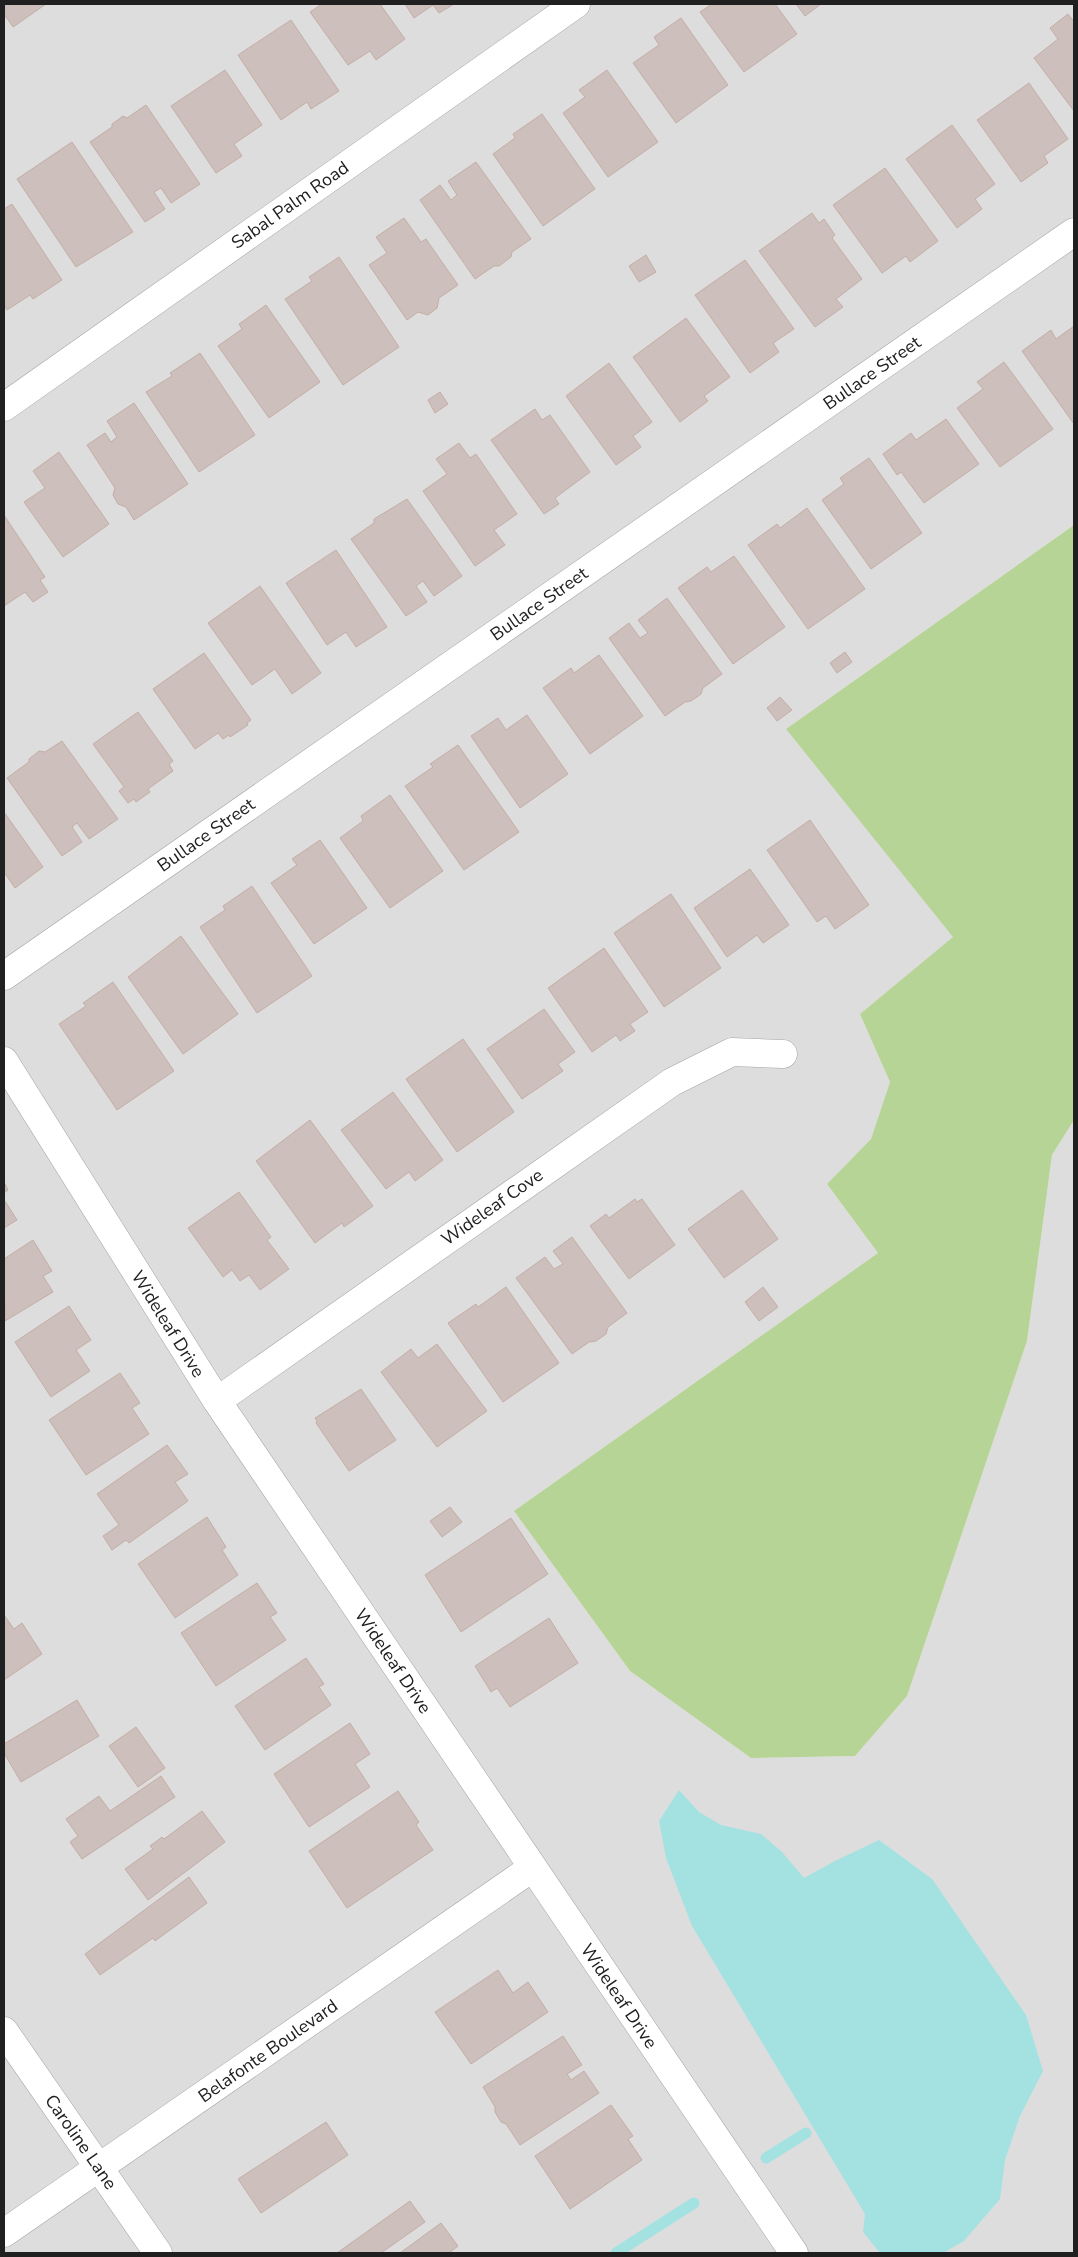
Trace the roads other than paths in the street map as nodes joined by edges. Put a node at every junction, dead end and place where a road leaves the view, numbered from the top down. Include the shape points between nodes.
1 (576, 4) edge
2 (1074, 232) edge
3 (4, 407) edge
4 (4, 976) edge
5 (783, 1054) dead end
6 (4, 1060) edge
7 (217, 1401) junction
8 (532, 1868) junction
9 (4, 2031) edge
10 (100, 2168) junction
11 (4, 2233) edge
12 (158, 2253) edge
13 (794, 2253) edge

1 - 3 street, Sabal Palm Road
2 - 4 street, Bullace Street
5 - 7 street, Wideleaf Cove via 732,1052 672,1082
6 - 7 street, Wideleaf Drive
7 - 8 street, Wideleaf Drive
8 - 10 street, Belafonte Boulevard
8 - 13 street, Wideleaf Drive
9 - 10 street, Caroline Lane
10 - 11 street, Belafonte Boulevard
10 - 12 street, Caroline Lane

